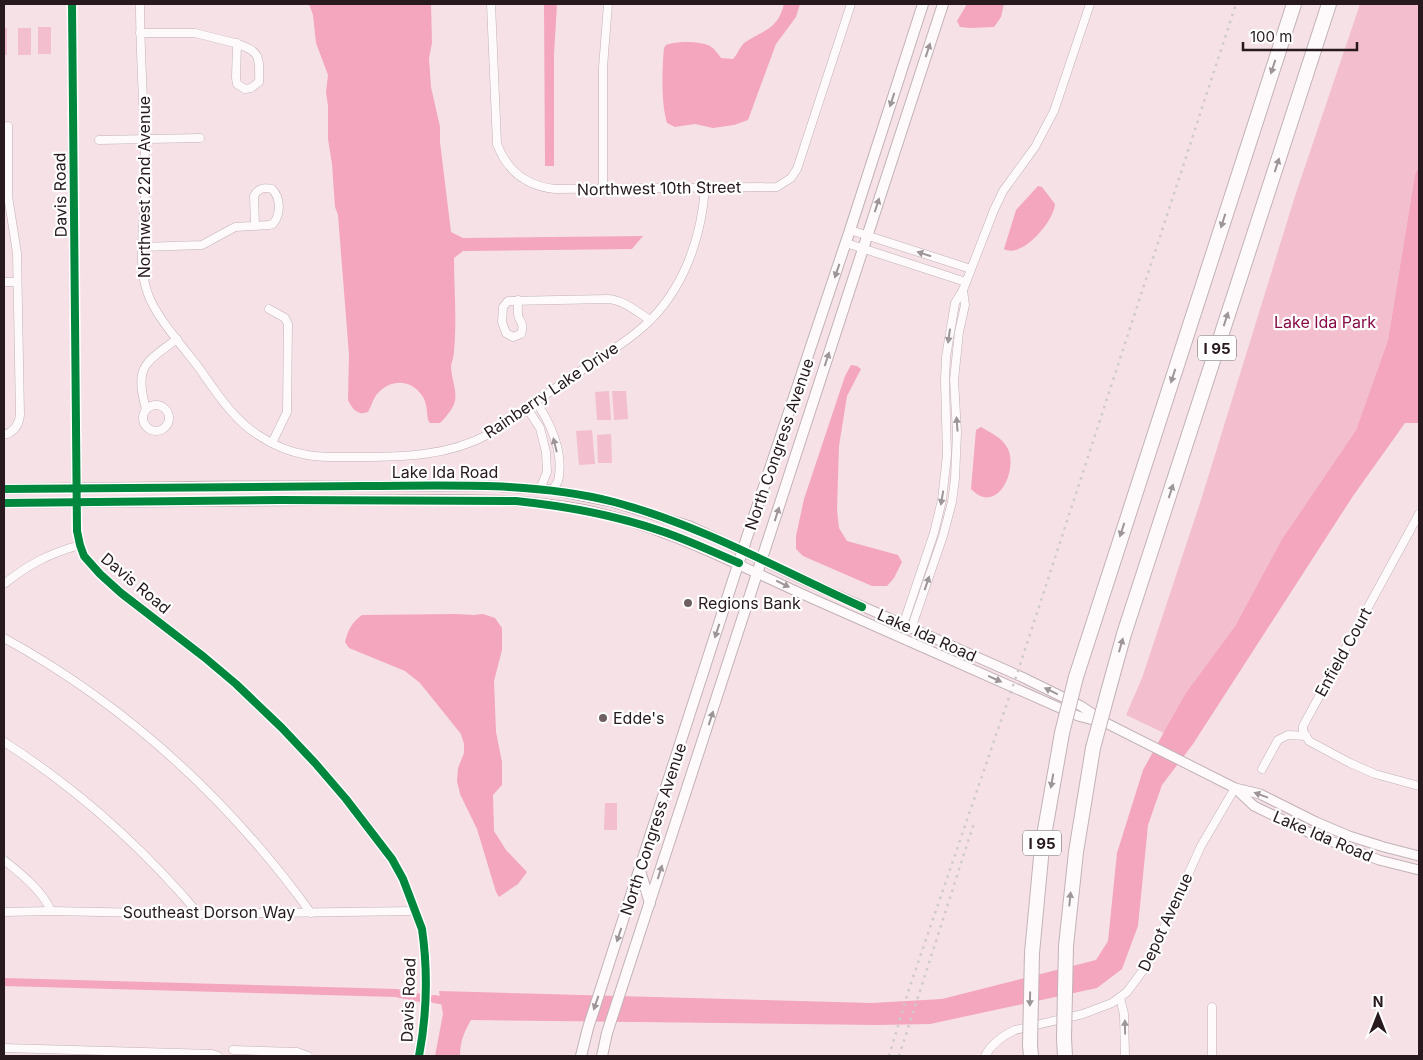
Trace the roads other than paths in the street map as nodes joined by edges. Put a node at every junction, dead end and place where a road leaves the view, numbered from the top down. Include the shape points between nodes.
1 (72, 4) edge
2 (140, 4) edge
3 (491, 4) edge
4 (608, 4) edge
5 (851, 4) edge
6 (923, 4) edge
7 (943, 4) edge
8 (1090, 4) edge
9 (1294, 4) edge
10 (1330, 4) edge
11 (140, 33) junction
12 (237, 43) junction
13 (8, 126) dead end
14 (200, 138) dead end
15 (100, 140) dead end
16 (145, 140) junction
17 (705, 188) junction
18 (603, 189) junction
19 (255, 226) junction
20 (850, 230) junction
21 (867, 236) junction
22 (846, 243) junction
23 (142, 247) junction
24 (863, 249) junction
25 (971, 269) junction
26 (4, 282) edge
27 (17, 282) junction
28 (964, 286) junction
29 (518, 300) junction
30 (269, 309) dead end
31 (650, 320) junction
32 (177, 339) junction
33 (536, 402) junction
34 (527, 408) junction
35 (146, 409) dead end
36 (4, 435) edge
37 (272, 443) junction
38 (316, 486) junction
39 (77, 488) junction
40 (4, 489) edge
41 (540, 489) junction
42 (552, 490) junction
43 (294, 500) junction
44 (516, 501) junction
45 (77, 502) junction
46 (4, 503) edge
47 (1419, 514) edge
48 (80, 545) junction
49 (743, 551) junction
50 (762, 560) junction
51 (739, 564) junction
52 (758, 572) junction
53 (4, 584) edge
54 (907, 627) junction
55 (4, 638) edge
56 (1108, 724) junction
57 (1306, 736) junction
58 (4, 742) edge
59 (1262, 769) dead end
60 (1419, 786) edge
61 (1235, 788) junction
62 (1419, 856) edge
63 (4, 860) edge
64 (1419, 870) edge
65 (640, 871) junction
66 (650, 903) junction
67 (51, 911) junction
68 (415, 911) junction
69 (4, 912) edge
70 (311, 913) junction
71 (199, 914) junction
72 (1120, 998) junction
73 (1212, 1007) dead end
74 (4, 1048) edge
75 (233, 1050) dead end
76 (1030, 1051) edge
77 (137, 1054) edge
78 (218, 1056) edge
79 (307, 1056) edge
80 (419, 1056) edge
81 (581, 1056) edge
82 (602, 1056) edge
83 (985, 1056) edge
84 (1065, 1056) edge
85 (1125, 1056) edge
86 (1212, 1056) edge

1 - 39 street, Davis Road
2 - 11 street, Northwest 22nd Avenue
3 - 18 street, Northwest 10th Street via 496,139 506,163 521,178 545,188
4 - 18 street via 603,67
5 - 17 street, Northwest 10th Street via 797,169 787,182 777,187
6 -> 20 main road, North Congress Avenue
21 -> 7 main road, North Congress Avenue
8 - 25 street via 1054,111 1035,147 1003,191
9 -> 76 highway, I 95, bridge via 1076,677 1062,733 1042,847 1032,953
84 -> 10 highway, I 95, bridge via 1066,946 1076,852 1094,748 1108,692 1124,634
11 - 12 street via 196,33
11 - 16 street, Northwest 22nd Avenue
12 - 12 street via 258,56 258,82 251,88 245,89 237,84
13 - 27 street via 8,196 17,253
14 - 16 street
15 - 16 street
16 - 23 street, Northwest 22nd Avenue
17 - 18 street, Northwest 10th Street
17 - 31 street, Rainberry Lake Drive via 700,230 691,256 675,288
19 - 19 street via 270,225 277,220 278,202 272,189 261,189 254,196
19 - 23 street via 229,229 202,246
20 - 21 street
20 - 22 main road, North Congress Avenue
21 - 24 main road, North Congress Avenue
25 -> 21 street
22 - 24 street
22 -> 49 main road, North Congress Avenue
23 - 32 street, Northwest 22nd Avenue via 148,297
24 - 28 street
50 -> 24 main road, North Congress Avenue
25 - 28 street
26 - 27 street
27 - 36 street via 20,420
28 - 54 street via 955,302 946,357 948,455 942,500
29 - 29 street via 508,300 503,306 502,322 506,333 513,337 521,334 523,328
29 - 31 street via 614,300
30 - 37 street via 285,318 288,324 287,406
31 - 33 street, Rainberry Lake Drive
32 - 35 street via 149,360 143,369
32 - 37 street, Northwest 22nd Avenue via 228,408 257,435
33 - 34 street, Rainberry Lake Drive
42 -> 33 street via 559,478 557,450 548,422
34 - 37 street, Rainberry Lake Drive via 489,434 454,448 417,455 321,457
34 - 41 street via 540,428 546,452 546,472
38 - 39 street, Lake Ida Road
38 - 41 street, Lake Ida Road
38 - 43 street via 304,490
39 - 40 street, Lake Ida Road
39 - 45 street, Davis Road
41 - 42 street, Lake Ida Road
42 - 44 street
42 - 49 street, Lake Ida Road via 665,517
43 - 44 street, Lake Ida Road
43 - 45 street, Lake Ida Road
44 - 51 street, Lake Ida Road via 582,510 634,522 684,539
45 - 46 street, Lake Ida Road
45 - 48 street, Davis Road
47 - 57 street, Enfield Court via 1305,720 1303,731
48 - 53 street via 45,556
48 - 68 street, Davis Road via 100,574 204,656 315,762 392,859
49 - 50 street, Lake Ida Road
49 - 51 main road, North Congress Avenue
50 - 52 main road, North Congress Avenue
50 - 54 street, Lake Ida Road
51 - 52 street, Lake Ida Road
51 -> 65 main road, North Congress Avenue
52 -> 56 street, Lake Ida Road via 1078,716
66 -> 52 main road, North Congress Avenue
56 -> 54 street, Lake Ida Road via 1081,706 1022,676
55 - 70 street via 51,665 111,707 185,769 242,826
56 - 61 street, Lake Ida Road
57 - 59 street via 1288,735 1278,740
57 - 60 street via 1309,741 1375,774
58 - 71 street via 54,776 113,824 148,857
62 -> 61 street, Lake Ida Road via 1349,836 1260,794
61 - 64 street, Lake Ida Road via 1254,806 1310,834 1379,860
61 - 72 street, Depot Avenue via 1206,836 1147,965 1138,980
63 - 67 street via 47,901
65 - 66 main road
65 -> 81 main road, North Congress Avenue
66 - 82 main road, North Congress Avenue
67 - 69 street, Southeast Dorson Way
67 - 71 street, Southeast Dorson Way
68 - 70 street, Southeast Dorson Way
68 - 80 street, Davis Road via 422,929 426,974
70 - 71 street, Southeast Dorson Way
72 - 83 street, Depot Avenue via 1083,1014 1005,1034
85 -> 72 street via 1124,1014
73 - 86 street
74 - 77 street
75 - 79 street via 297,1052
77 - 78 street

